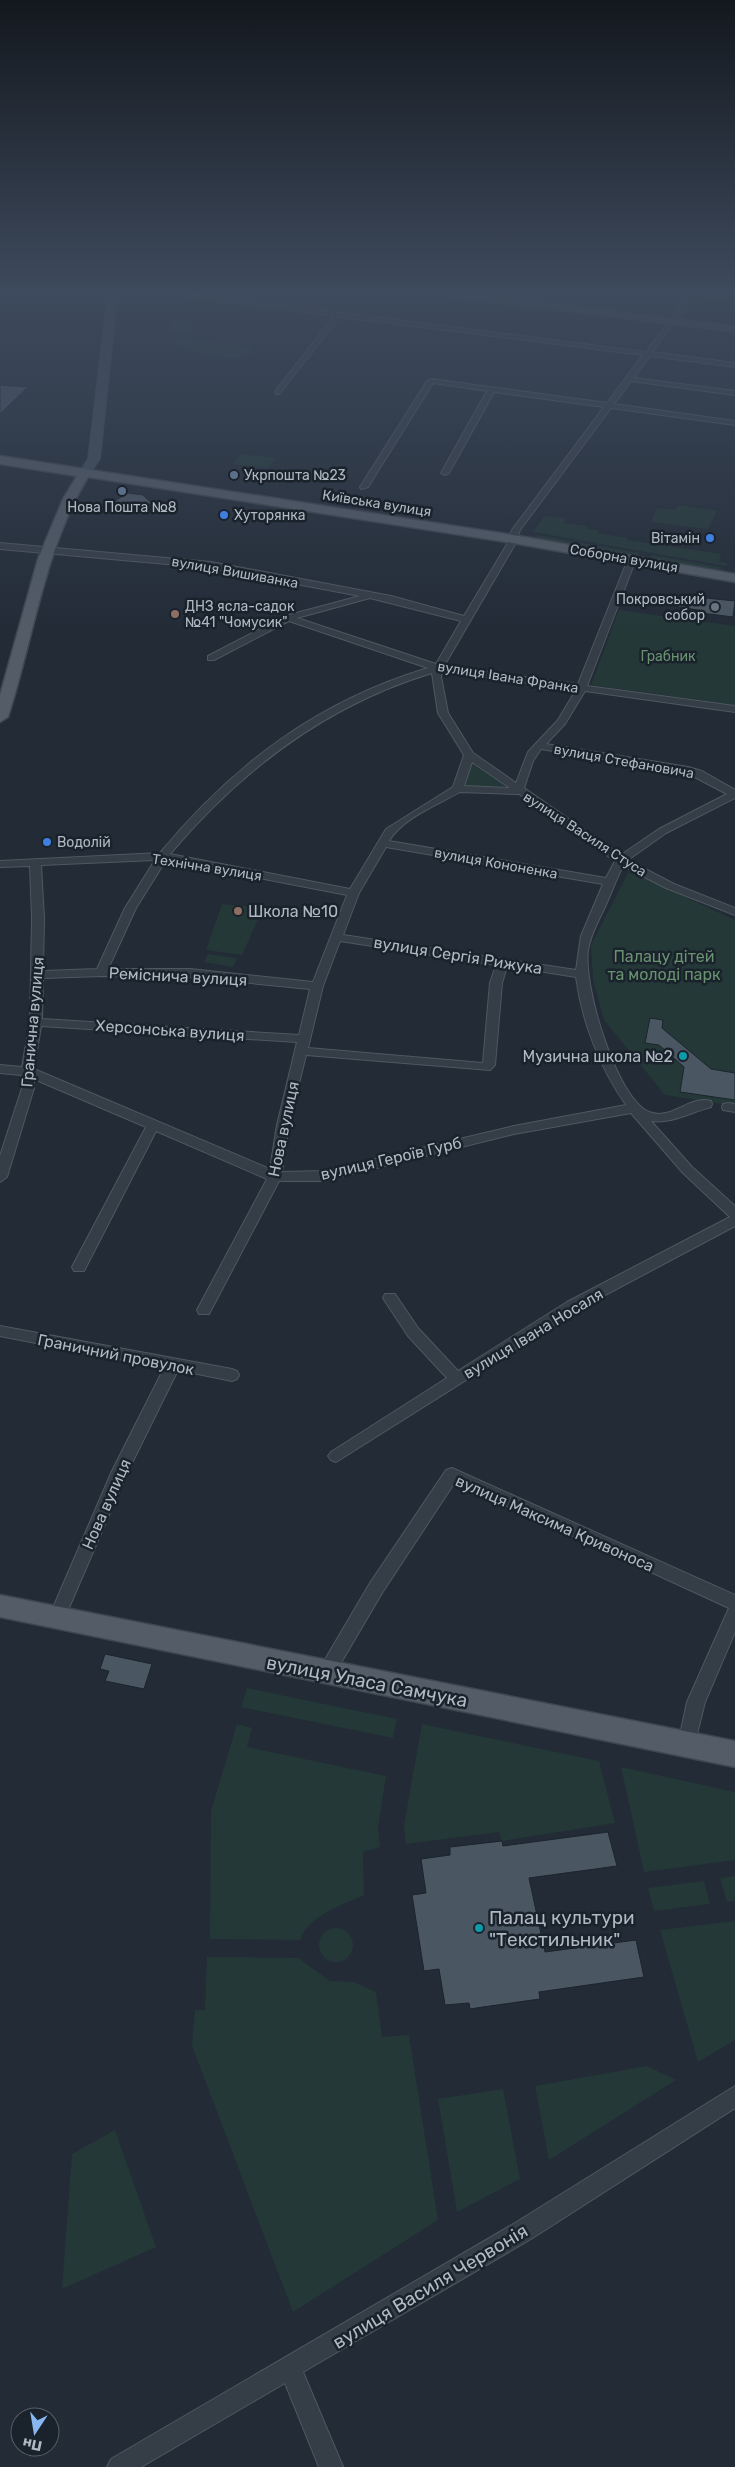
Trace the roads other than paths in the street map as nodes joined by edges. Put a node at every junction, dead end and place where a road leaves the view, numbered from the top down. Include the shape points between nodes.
1 (100, 406) edge
2 (415, 406) edge
3 (482, 406) edge
4 (609, 406) joint
5 (735, 423) edge
6 (0, 460) edge
7 (85, 473) junction
8 (445, 473) dead end
9 (364, 487) dead end
10 (513, 539) junction
11 (0, 546) edge
12 (47, 549) junction
13 (632, 560) junction
14 (735, 578) edge
15 (371, 596) junction
16 (288, 618) junction
17 (467, 620) junction
18 (211, 658) dead end
19 (438, 668) junction
20 (581, 688) junction
21 (735, 710) edge
22 (0, 717) edge
23 (538, 746) junction
24 (468, 755) junction
25 (458, 789) junction
26 (518, 791) junction
27 (735, 794) edge
28 (381, 843) junction
29 (163, 856) junction
30 (621, 859) junction
31 (34, 862) junction
32 (0, 864) edge
33 (610, 882) junction
34 (353, 893) junction
35 (735, 912) edge
36 (335, 937) junction
37 (502, 962) junction
38 (102, 972) junction
39 (582, 974) junction
40 (38, 975) junction
41 (317, 986) junction
42 (36, 1022) junction
43 (302, 1046) junction
44 (0, 1069) edge
45 (27, 1071) junction
46 (706, 1104) dead end
47 (633, 1108) junction
48 (153, 1127) junction
49 (0, 1177) edge
50 (274, 1177) junction
51 (735, 1214) edge
52 (735, 1220) edge
53 (79, 1266) dead end
54 (390, 1298) dead end
55 (204, 1310) dead end
56 (0, 1332) edge
57 (173, 1365) junction
58 (232, 1375) dead end
59 (457, 1379) junction
60 (336, 1456) dead end
61 (735, 1602) edge
62 (0, 1606) edge
63 (735, 1613) edge
64 (57, 1617) junction
65 (326, 1673) junction
66 (687, 1744) junction
67 (735, 1754) edge
68 (734, 2098) edge
69 (290, 2368) junction
70 (119, 2467) edge
71 (331, 2467) edge

1 - 7 main road via 94,459
2 - 9 street
3 - 8 street
4 - 5 street
4 - 10 street via 516,530
6 - 7 main road, Київська вулиця
7 - 10 main road, Київська вулиця
7 - 12 main road
10 - 13 main road, Соборна вулиця
10 - 17 street
11 - 12 street, вулиця Вишиванка
12 - 15 street, вулиця Вишиванка via 212,565
12 - 22 main road via 14,678
13 - 14 main road, Соборна вулиця
13 - 20 street
15 - 16 street
15 - 17 street, вулиця Вишиванка
16 - 18 street
16 - 19 street, вулиця Івана Франка
17 - 19 street
19 - 20 street, вулиця Івана Франка
19 - 24 street via 436,677 443,713
19 - 29 street via 382,687 320,717 288,738 215,797
20 - 21 street, вулиця Івана Франка
20 - 23 street via 569,712
23 - 26 street via 528,761
23 - 27 street, вулиця Стефановича via 688,770
24 - 25 street
24 - 26 street, вулиця Василя Стуса
25 - 26 street
25 - 28 street, Нова вулиця via 411,816 390,831
26 - 30 street, вулиця Василя Стуса
27 - 30 street via 679,822
28 - 33 street, вулиця Кононенка
28 - 34 street, Нова вулиця
29 - 31 street, Технічна вулиця
29 - 34 street, Технічна вулиця
29 - 38 street via 122,924
30 - 33 street
30 - 35 street, вулиця Василя Стуса via 670,886
31 - 32 street, Технічна вулиця
31 - 40 street, Гранична вулиця
33 - 39 street via 585,941
34 - 36 street, Нова вулиця
36 - 37 street, вулиця Сергія Рижука
36 - 41 street, Нова вулиця
37 - 39 street, вулиця Сергія Рижука
37 - 43 street, Херсонська вулиця via 496,982 489,1065 486,1067
38 - 40 street, Реміснича вулиця
38 - 41 street, Реміснича вулиця via 190,974
39 - 47 street via 592,1024 603,1055
40 - 42 street, Гранична вулиця
41 - 43 street, Нова вулиця
42 - 43 street, Херсонська вулиця via 119,1026
42 - 45 street, Гранична вулиця
43 - 50 street, Нова вулиця
44 - 45 street, вулиця Героїв Гурб
45 - 48 street, вулиця Героїв Гурб
45 - 49 street, Гранична вулиця via 28,1088
46 - 47 street via 657,1119 646,1117
47 - 50 street, вулиця Героїв Гурб via 514,1130 324,1176
47 - 51 street via 665,1148
48 - 50 street, вулиця Героїв Гурб
48 - 53 street
50 - 55 street, Нова вулиця
52 - 59 street, вулиця Івана Носаля via 572,1306
54 - 59 street via 413,1332
56 - 57 street, Граничний провулок
57 - 58 street, Граничний провулок
57 - 64 street, Нова вулиця via 120,1471
59 - 60 street, вулиця Івана Носаля
61 - 65 street, вулиця Максима Кривоноса via 452,1474 376,1588
62 - 64 main road, вулиця Уласа Самчука
63 - 66 street via 696,1702
64 - 65 main road, вулиця Уласа Самчука
65 - 66 main road, вулиця Уласа Самчука
66 - 67 main road, вулиця Уласа Самчука
68 - 69 street, вулиця Василя Червонія via 523,2231
69 - 70 street, вулиця Василя Червонія
69 - 71 street

